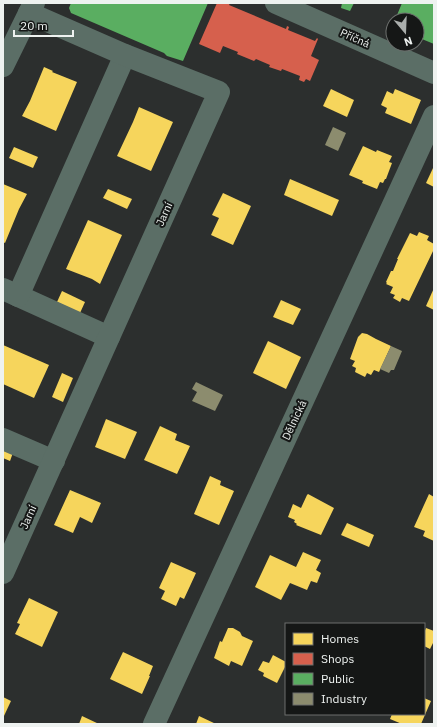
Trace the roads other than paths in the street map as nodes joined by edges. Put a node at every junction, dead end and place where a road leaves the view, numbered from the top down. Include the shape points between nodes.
1 (276, 3) edge
2 (32, 8) edge
3 (125, 55) junction
4 (3, 66) edge
5 (434, 73) edge
6 (434, 116) edge
7 (11, 293) edge
8 (109, 337) junction
9 (3, 439) edge
10 (54, 461) junction
11 (3, 574) edge
12 (154, 724) edge

1 - 5 street, Příčná
2 - 3 street
2 - 4 street
3 - 7 street
3 - 8 street, Jarní via 219,92
6 - 12 street, Dělnická
7 - 8 street
8 - 10 street, Jarní
9 - 10 street
10 - 11 street, Jarní

